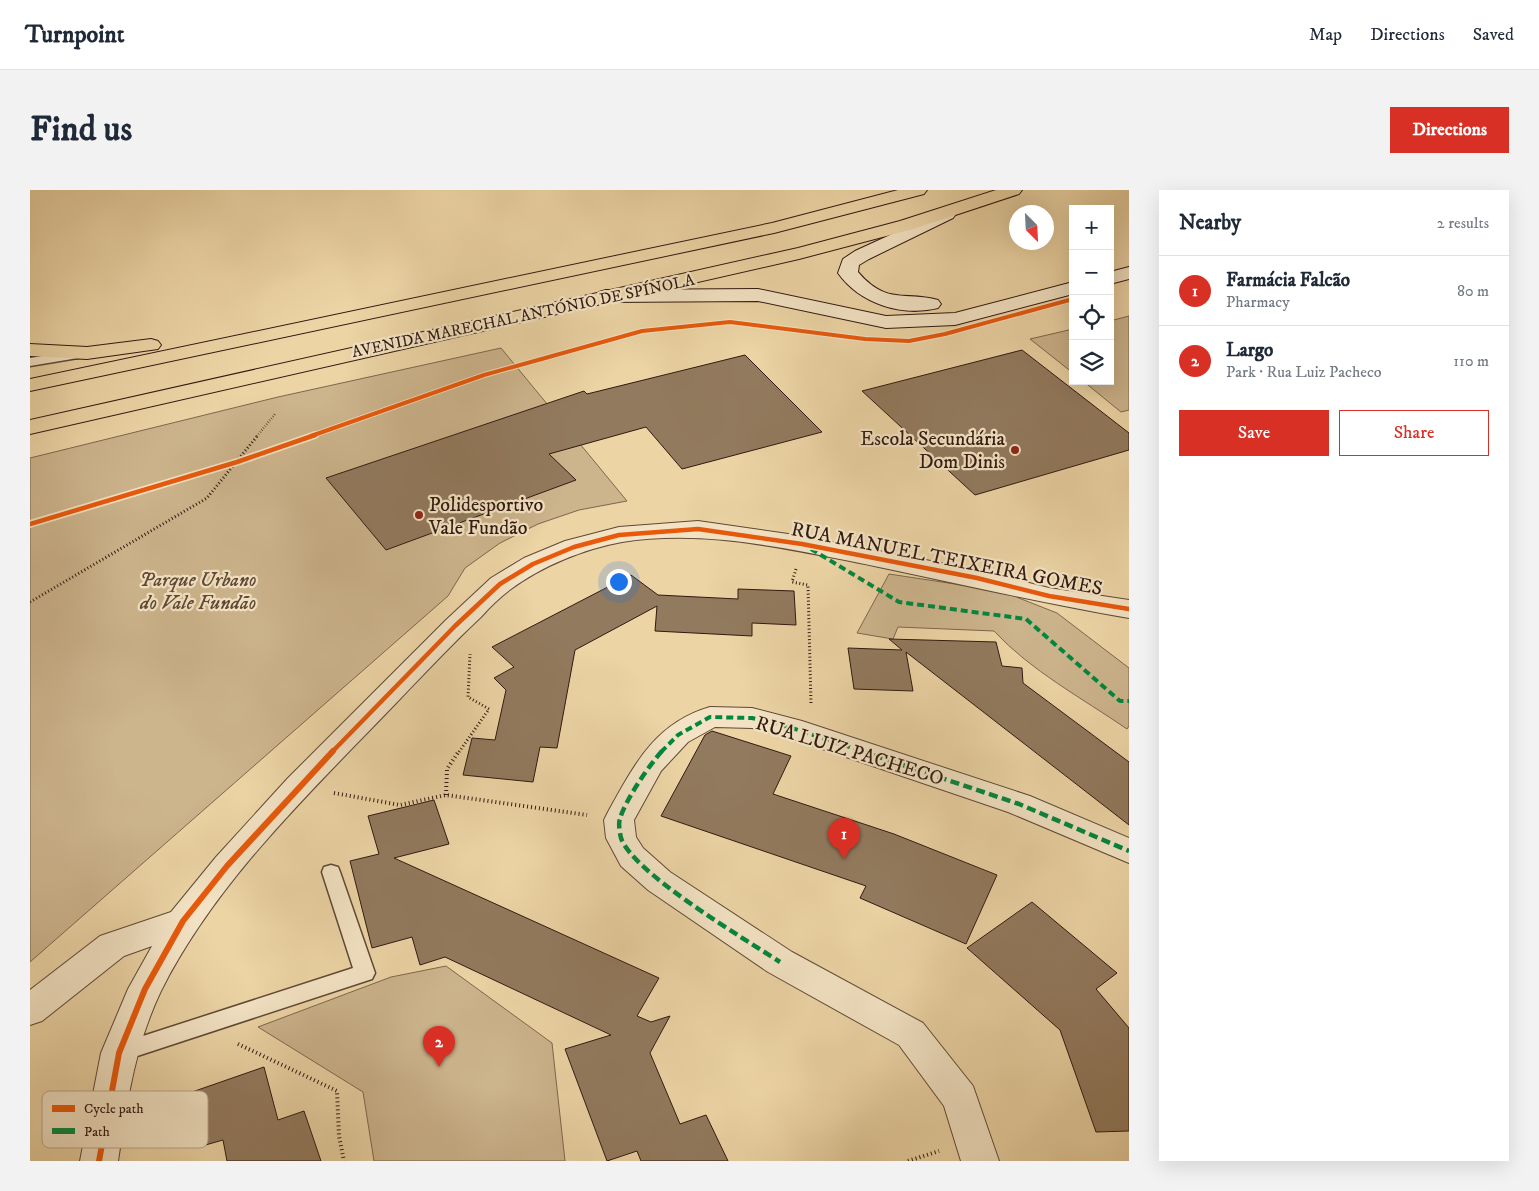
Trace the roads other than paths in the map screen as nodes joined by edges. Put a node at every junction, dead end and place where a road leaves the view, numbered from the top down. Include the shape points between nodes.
1 (918, 190) edge
2 (1013, 190) edge
3 (947, 214) junction
4 (1129, 255) edge
5 (1114, 259) edge
6 (1069, 271) edge
7 (1129, 273) edge
8 (1114, 277) edge
9 (1069, 289) edge
10 (606, 296) junction
11 (968, 296) dead end
12 (950, 301) dead end
13 (358, 317) junction
14 (30, 350) edge
15 (87, 353) junction
16 (30, 362) edge
17 (30, 386) edge
18 (30, 427) edge
19 (1129, 609) edge
20 (1129, 851) edge
21 (331, 872) dead end
22 (183, 921) junction
23 (30, 1010) edge
24 (120, 1053) junction
25 (111, 1091) edge
26 (101, 1148) edge
27 (99, 1161) edge
28 (980, 1161) edge

1 - 13 highway, AVENIDA MARECHAL ANTÓNIO DE SPÍNOLA via 774,228
2 - 3 highway, AVENIDA MARECHAL ANTÓNIO DE SPÍNOLA
3 - 10 highway, AVENIDA MARECHAL ANTÓNIO DE SPÍNOLA via 804,253
3 - 12 street via 862,255 850,263 848,273 864,292 897,304
4 - 5 street
6 - 11 street
7 - 8 street
9 - 10 street via 955,319 886,322 758,295
10 - 18 highway, AVENIDA MARECHAL ANTÓNIO DE SPÍNOLA
13 - 15 highway
13 - 17 highway, AVENIDA MARECHAL ANTÓNIO DE SPÍNOLA
14 - 15 highway
15 - 16 lane
19 - 22 street, RUA MANUEL TEIXEIRA GOMES via 1050,596 977,578 802,544 698,529 620,535 574,546 533,564 500,584 455,626 299,786
20 - 28 street, RUA LUIZ PACHECO via 1019,804 752,718 710,716 678,735 650,764 619,820 621,838 632,857 659,881 780,962 911,1034 960,1098
21 - 24 lane via 365,973
22 - 23 street via 112,946
22 - 24 street, RUA MANUEL TEIXEIRA GOMES via 145,989
24 - 25 street, RUA MANUEL TEIXEIRA GOMES
26 - 27 street, RUA MANUEL TEIXEIRA GOMES

